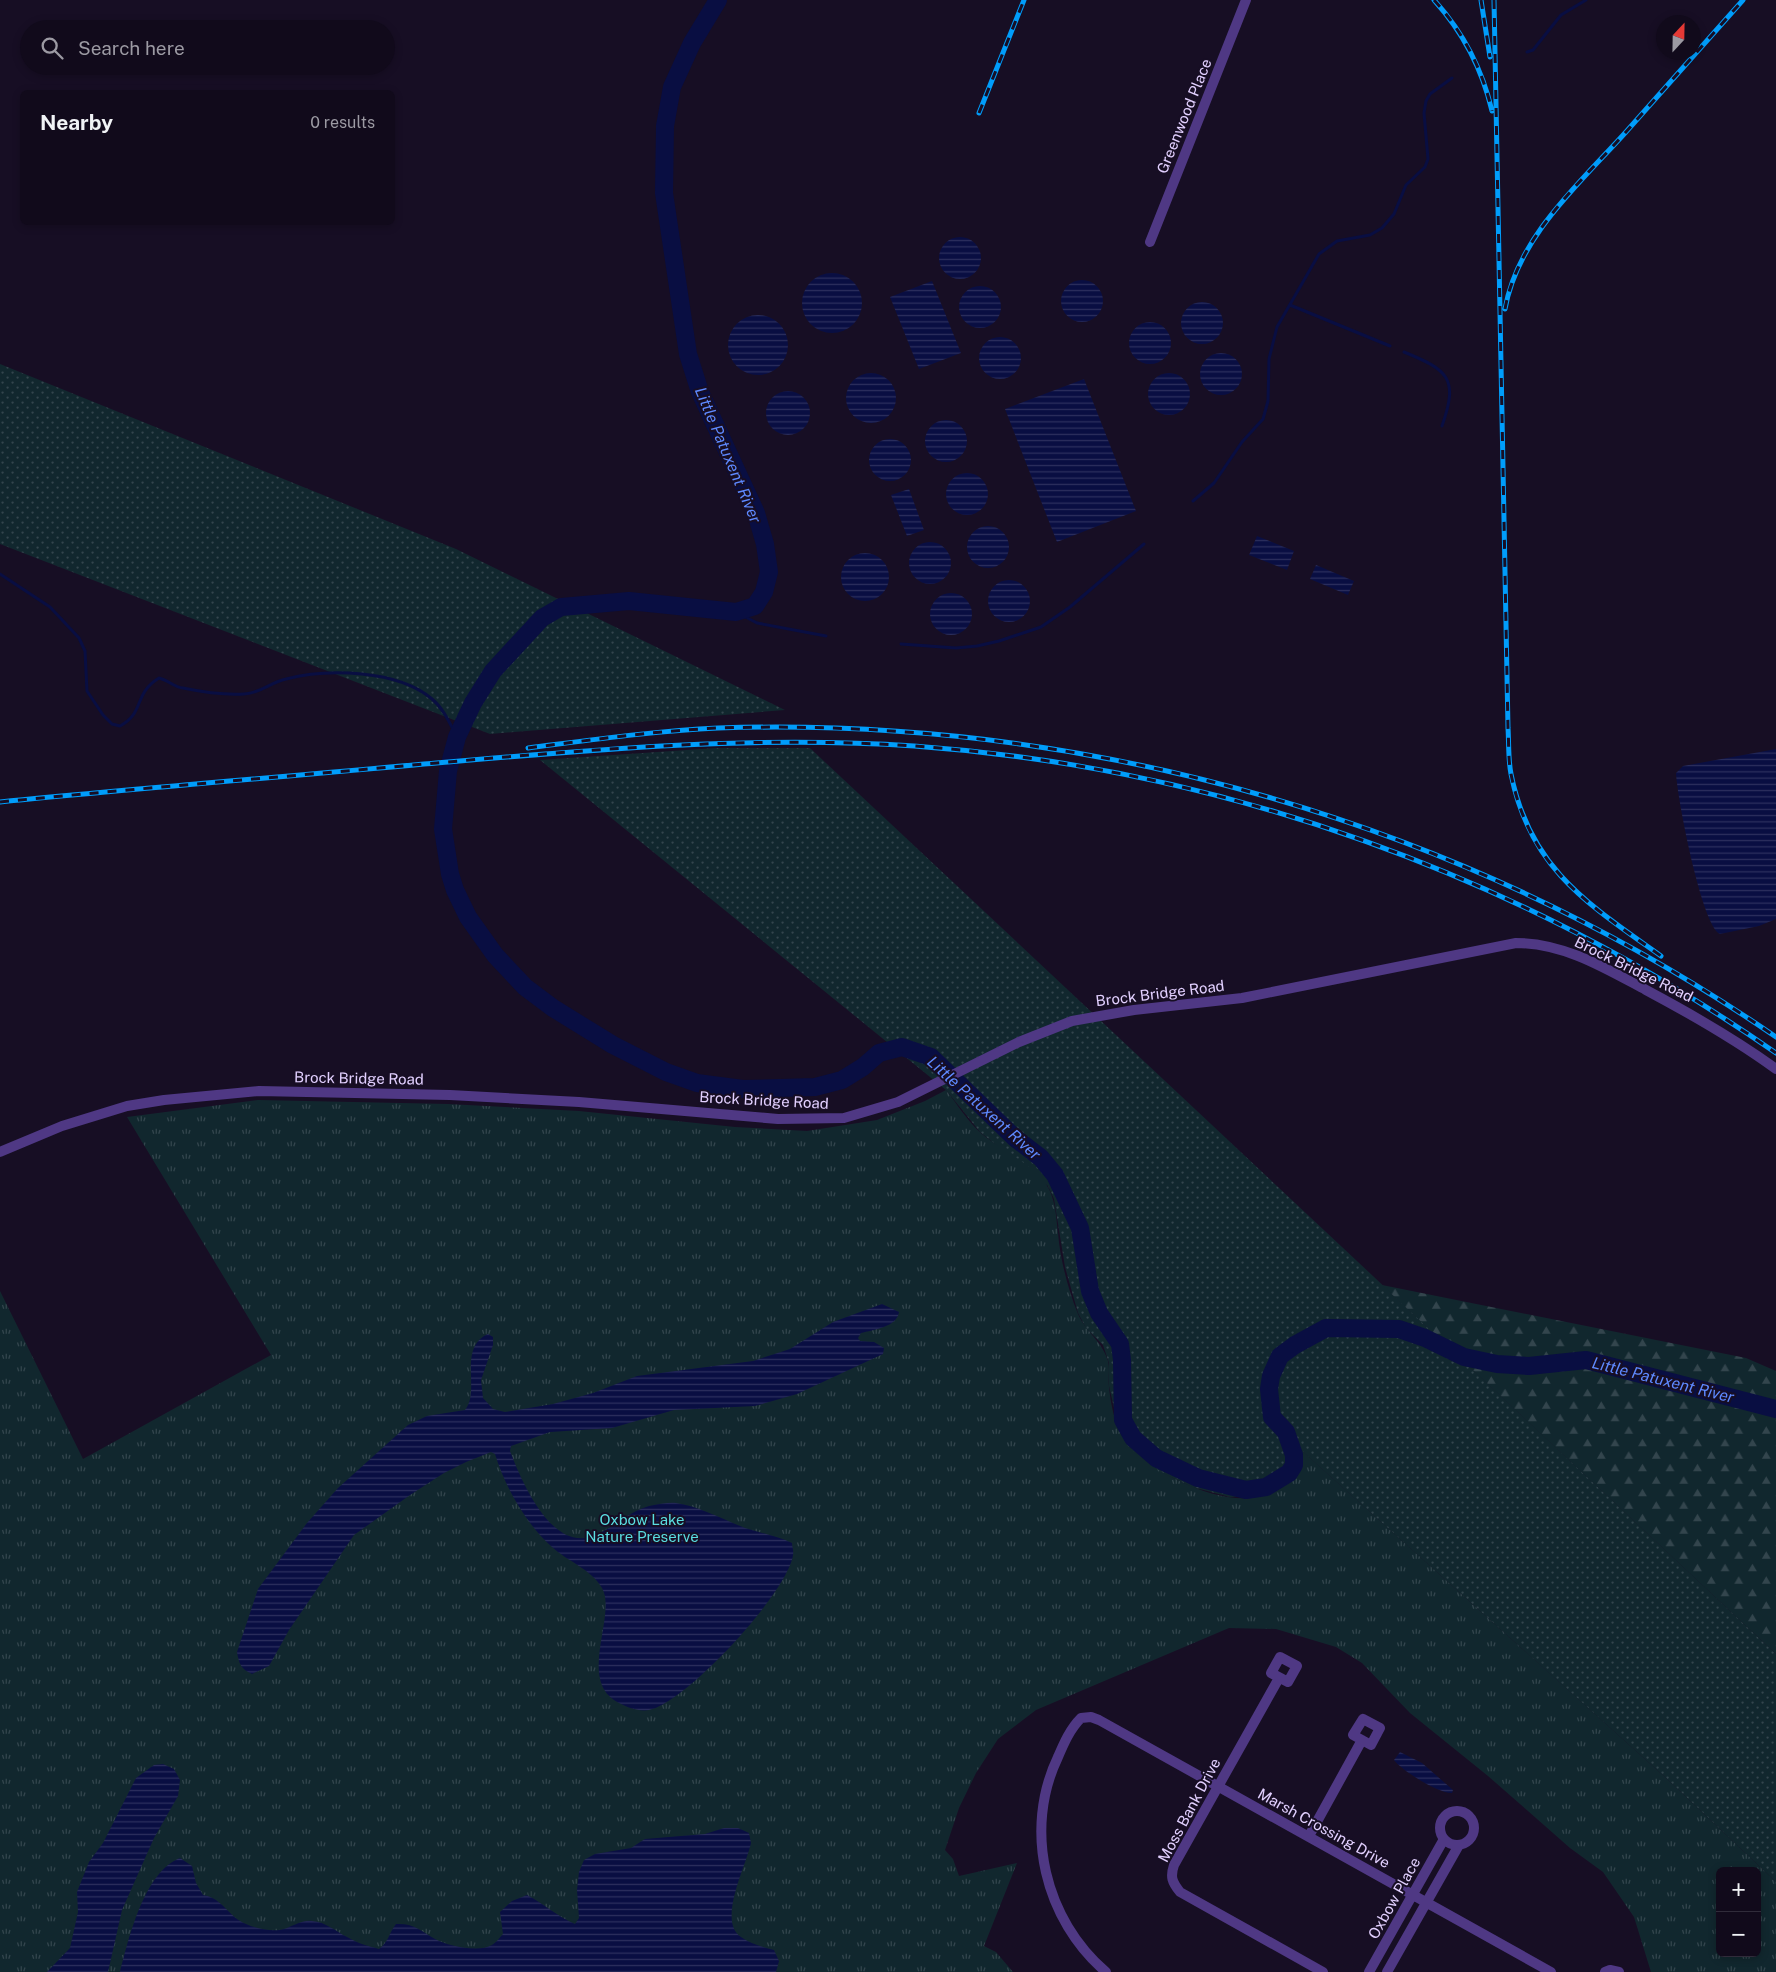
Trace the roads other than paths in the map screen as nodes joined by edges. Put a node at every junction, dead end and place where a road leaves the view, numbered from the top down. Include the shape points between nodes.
1 (1246, 0) edge
2 (1150, 242) dead end
3 (1776, 1069) edge
4 (0, 1152) edge
5 (1279, 1678) dead end
6 (1362, 1740) dead end
7 (1218, 1786) junction
8 (1309, 1836) junction
9 (1444, 1839) junction
10 (1460, 1845) junction
11 (1413, 1895) junction
12 (1426, 1902) junction
13 (1106, 1972) edge
14 (1323, 1972) edge
15 (1370, 1972) edge
16 (1387, 1972) edge
17 (1551, 1972) edge
18 (1605, 1972) edge
19 (1619, 1972) edge

1 - 2 street, Greenwood Place
3 - 4 street, Brock Bridge Road via 1696,1017 1632,982 1574,954 1536,943 1507,945 1242,998 1080,1019 1019,1042 898,1102 844,1118 778,1119 504,1098 259,1091 127,1106 62,1126
5 - 7 street, Moss Bank Drive
6 - 8 street
7 - 8 street, Marsh Crossing Drive
7 - 13 street, Marsh Crossing Drive via 1091,1717 1081,1718 1069,1732 1050,1777 1041,1823 1044,1870 1062,1918 1090,1959
7 - 14 street, Moss Bank Drive via 1174,1865 1173,1884 1180,1892
8 - 11 street, Marsh Crossing Drive
9 - 10 street
9 - 10 street, Oxbow Place via 1440,1825 1444,1816 1453,1811 1462,1812 1474,1827 1471,1836
9 - 11 street, Oxbow Place
10 - 12 street, Oxbow Place
11 - 12 street, Marsh Crossing Drive
11 - 15 street, Oxbow Place
12 - 16 street, Oxbow Place
12 - 17 street, Marsh Crossing Drive
18 - 19 street

